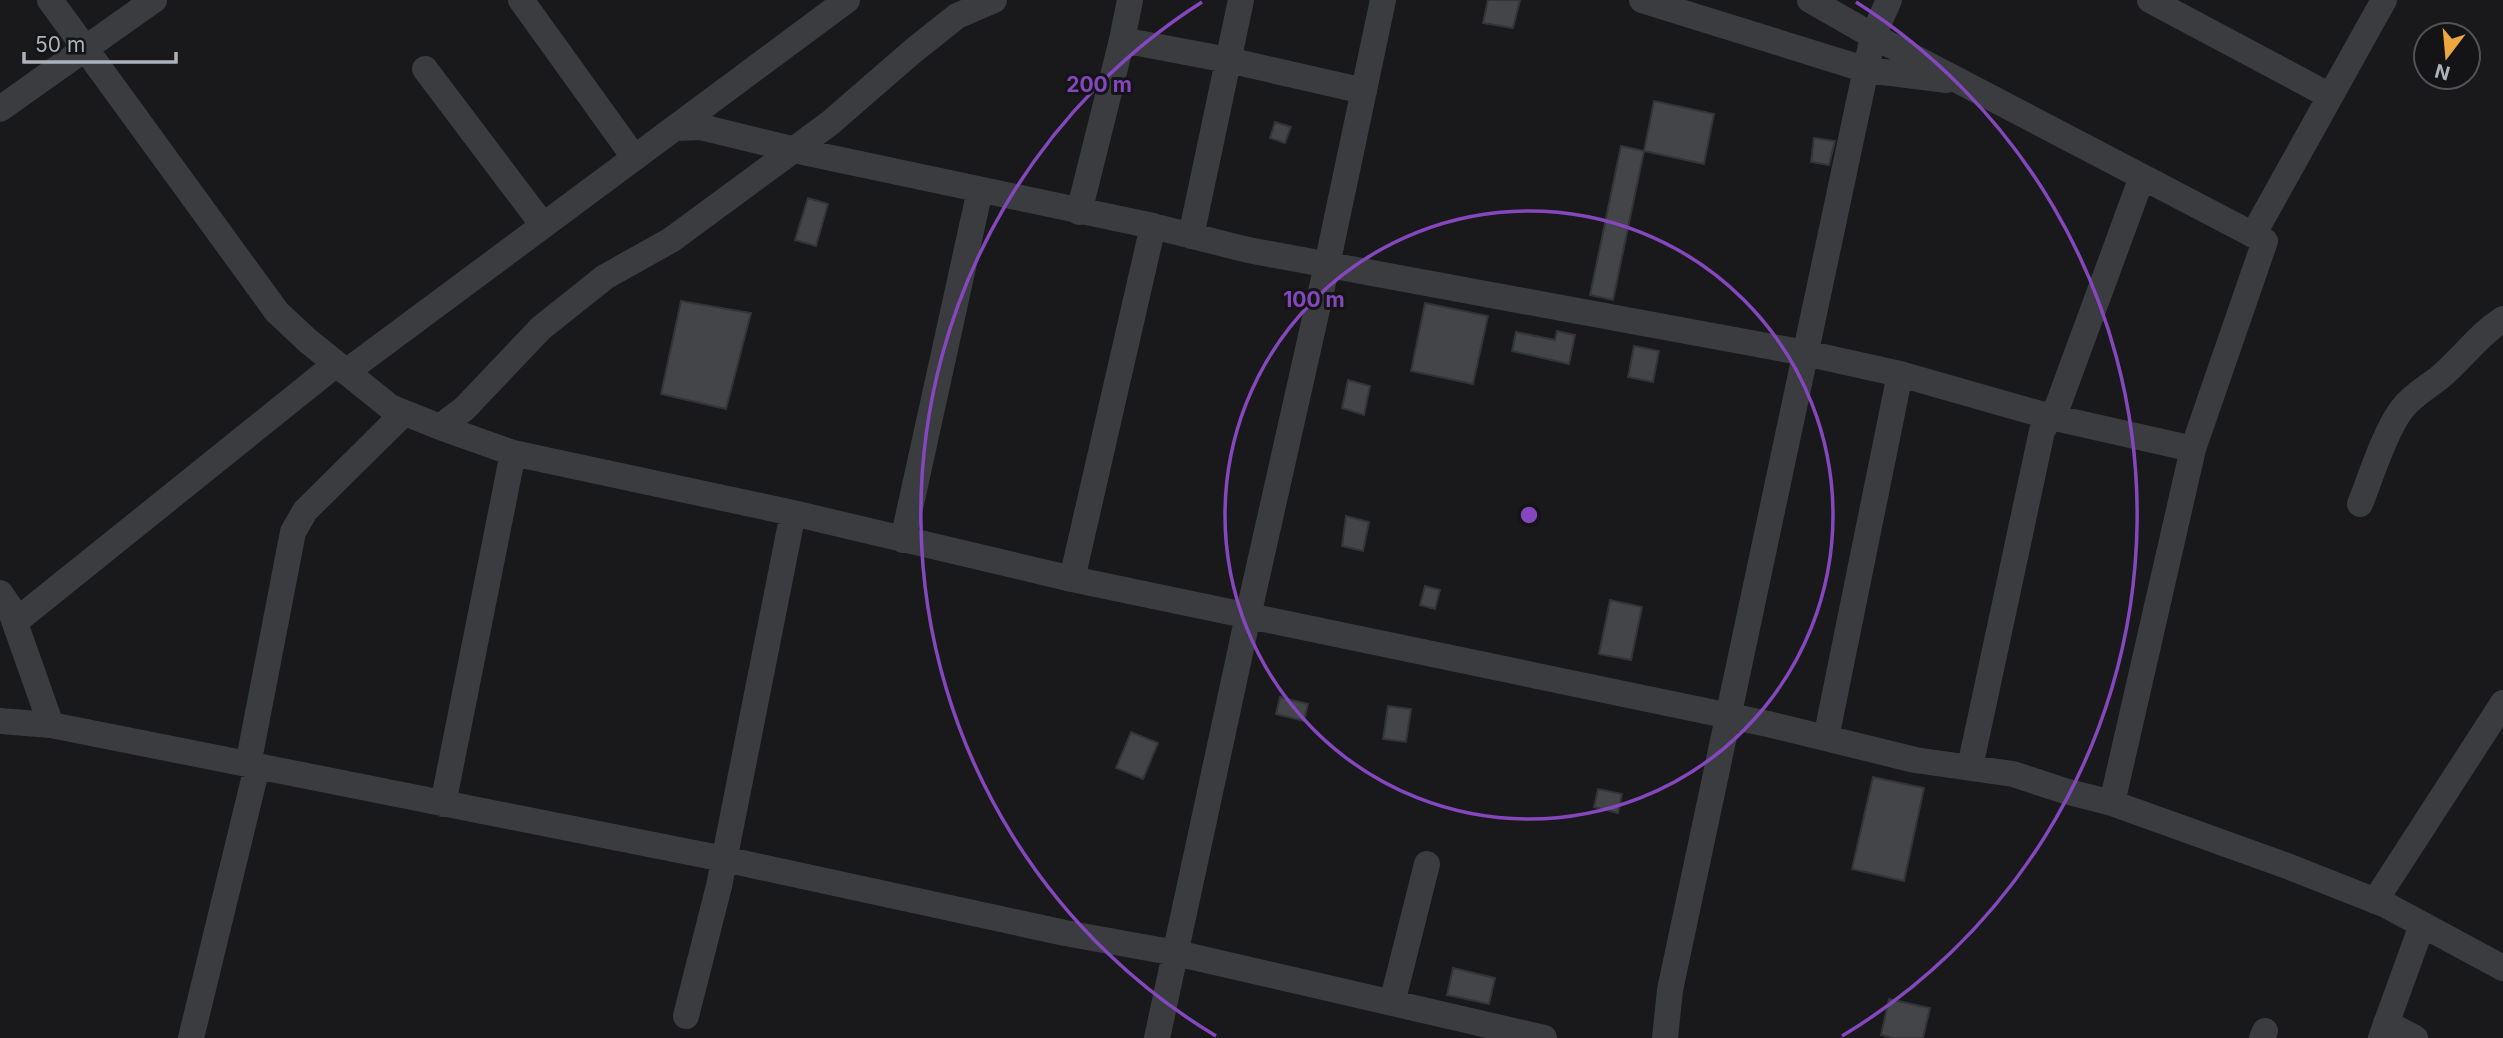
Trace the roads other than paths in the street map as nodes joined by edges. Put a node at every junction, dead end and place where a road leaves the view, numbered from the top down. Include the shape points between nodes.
1 (50, 0) edge
2 (154, 0) edge
3 (521, 0) edge
4 (847, 0) edge
5 (995, 0) edge
6 (1130, 0) edge
7 (1241, 0) edge
8 (1382, 0) edge
9 (1642, 0) edge
10 (1810, 0) edge
11 (1889, 0) edge
12 (2150, 0) edge
13 (2384, 0) edge
14 (1874, 36) junction
15 (1122, 40) junction
16 (86, 49) junction
17 (1228, 60) junction
18 (425, 69) dead end
19 (1867, 70) junction
20 (1959, 81) junction
21 (1364, 91) junction
22 (2330, 96) junction
23 (0, 109) edge
24 (675, 128) junction
25 (793, 149) junction
26 (634, 157) junction
27 (2142, 177) junction
28 (980, 190) junction
29 (1079, 212) junction
30 (543, 225) junction
31 (1153, 226) junction
32 (2253, 234) junction
33 (1191, 236) junction
34 (1327, 265) junction
35 (2503, 319) edge
36 (1805, 353) junction
37 (341, 368) junction
38 (1900, 374) junction
39 (404, 413) junction
40 (2051, 417) junction
41 (440, 428) junction
42 (2193, 449) junction
43 (513, 453) junction
44 (2360, 504) dead end
45 (793, 513) junction
46 (903, 540) junction
47 (1072, 579) junction
48 (0, 593) edge
49 (1248, 616) junction
50 (15, 622) junction
51 (2503, 703) edge
52 (1727, 716) junction
53 (0, 721) edge
54 (51, 725) junction
55 (1826, 738) junction
56 (253, 766) junction
57 (1970, 767) junction
58 (2112, 803) junction
59 (443, 804) junction
60 (724, 859) junction
61 (1427, 864) dead end
62 (2375, 901) junction
63 (2422, 925) junction
64 (1176, 953) junction
65 (2503, 968) edge
66 (1392, 1003) junction
67 (686, 1016) dead end
68 (2383, 1030) edge
69 (191, 1038) edge
70 (1157, 1038) edge
71 (1544, 1038) edge
72 (1665, 1038) edge
73 (2415, 1038) edge

1 - 16 street
2 - 16 street
3 - 26 street
4 - 24 street
5 - 25 street via 957,16
6 - 15 street
7 - 17 street
8 - 21 street
9 - 19 street
10 - 14 street
11 - 14 street
12 - 22 street
13 - 22 street
14 - 19 street
14 - 20 street
15 - 17 street
15 - 29 street
16 - 23 street
16 - 37 street via 277,312
17 - 21 street
17 - 33 street
18 - 30 street
19 - 20 street
19 - 36 street
20 - 27 street
21 - 34 street
22 - 32 street
24 - 25 street via 701,127
24 - 26 street
25 - 28 street
25 - 41 street via 671,240 605,277 541,328
26 - 30 street
27 - 32 street
27 - 40 street
28 - 29 street
28 - 46 street
29 - 31 street
30 - 37 street
31 - 33 street
31 - 47 street
32 - 42 street via 2265,241
33 - 34 street
34 - 36 street
34 - 49 street
35 - 44 street via 2401,410
36 - 38 street
36 - 52 street
37 - 39 street
37 - 50 street
38 - 40 street
38 - 55 street
39 - 41 street
39 - 56 street via 305,511 293,532
40 - 42 street
40 - 57 street via 2042,431
41 - 43 street
42 - 58 street
43 - 45 street
43 - 59 street
45 - 46 street
45 - 60 street
46 - 47 street
47 - 49 street
48 - 50 street
49 - 52 street
49 - 64 street
50 - 54 street
51 - 62 street
52 - 55 street
52 - 72 street via 1670,990
53 - 54 street
54 - 56 street
55 - 57 street via 1915,760
56 - 59 street
56 - 69 street
57 - 58 street via 2013,774
58 - 62 street
59 - 60 street
60 - 64 street
60 - 67 street
61 - 66 street
62 - 63 street
63 - 65 street
63 - 68 street
64 - 66 street
64 - 70 street
66 - 71 street
68 - 73 street

